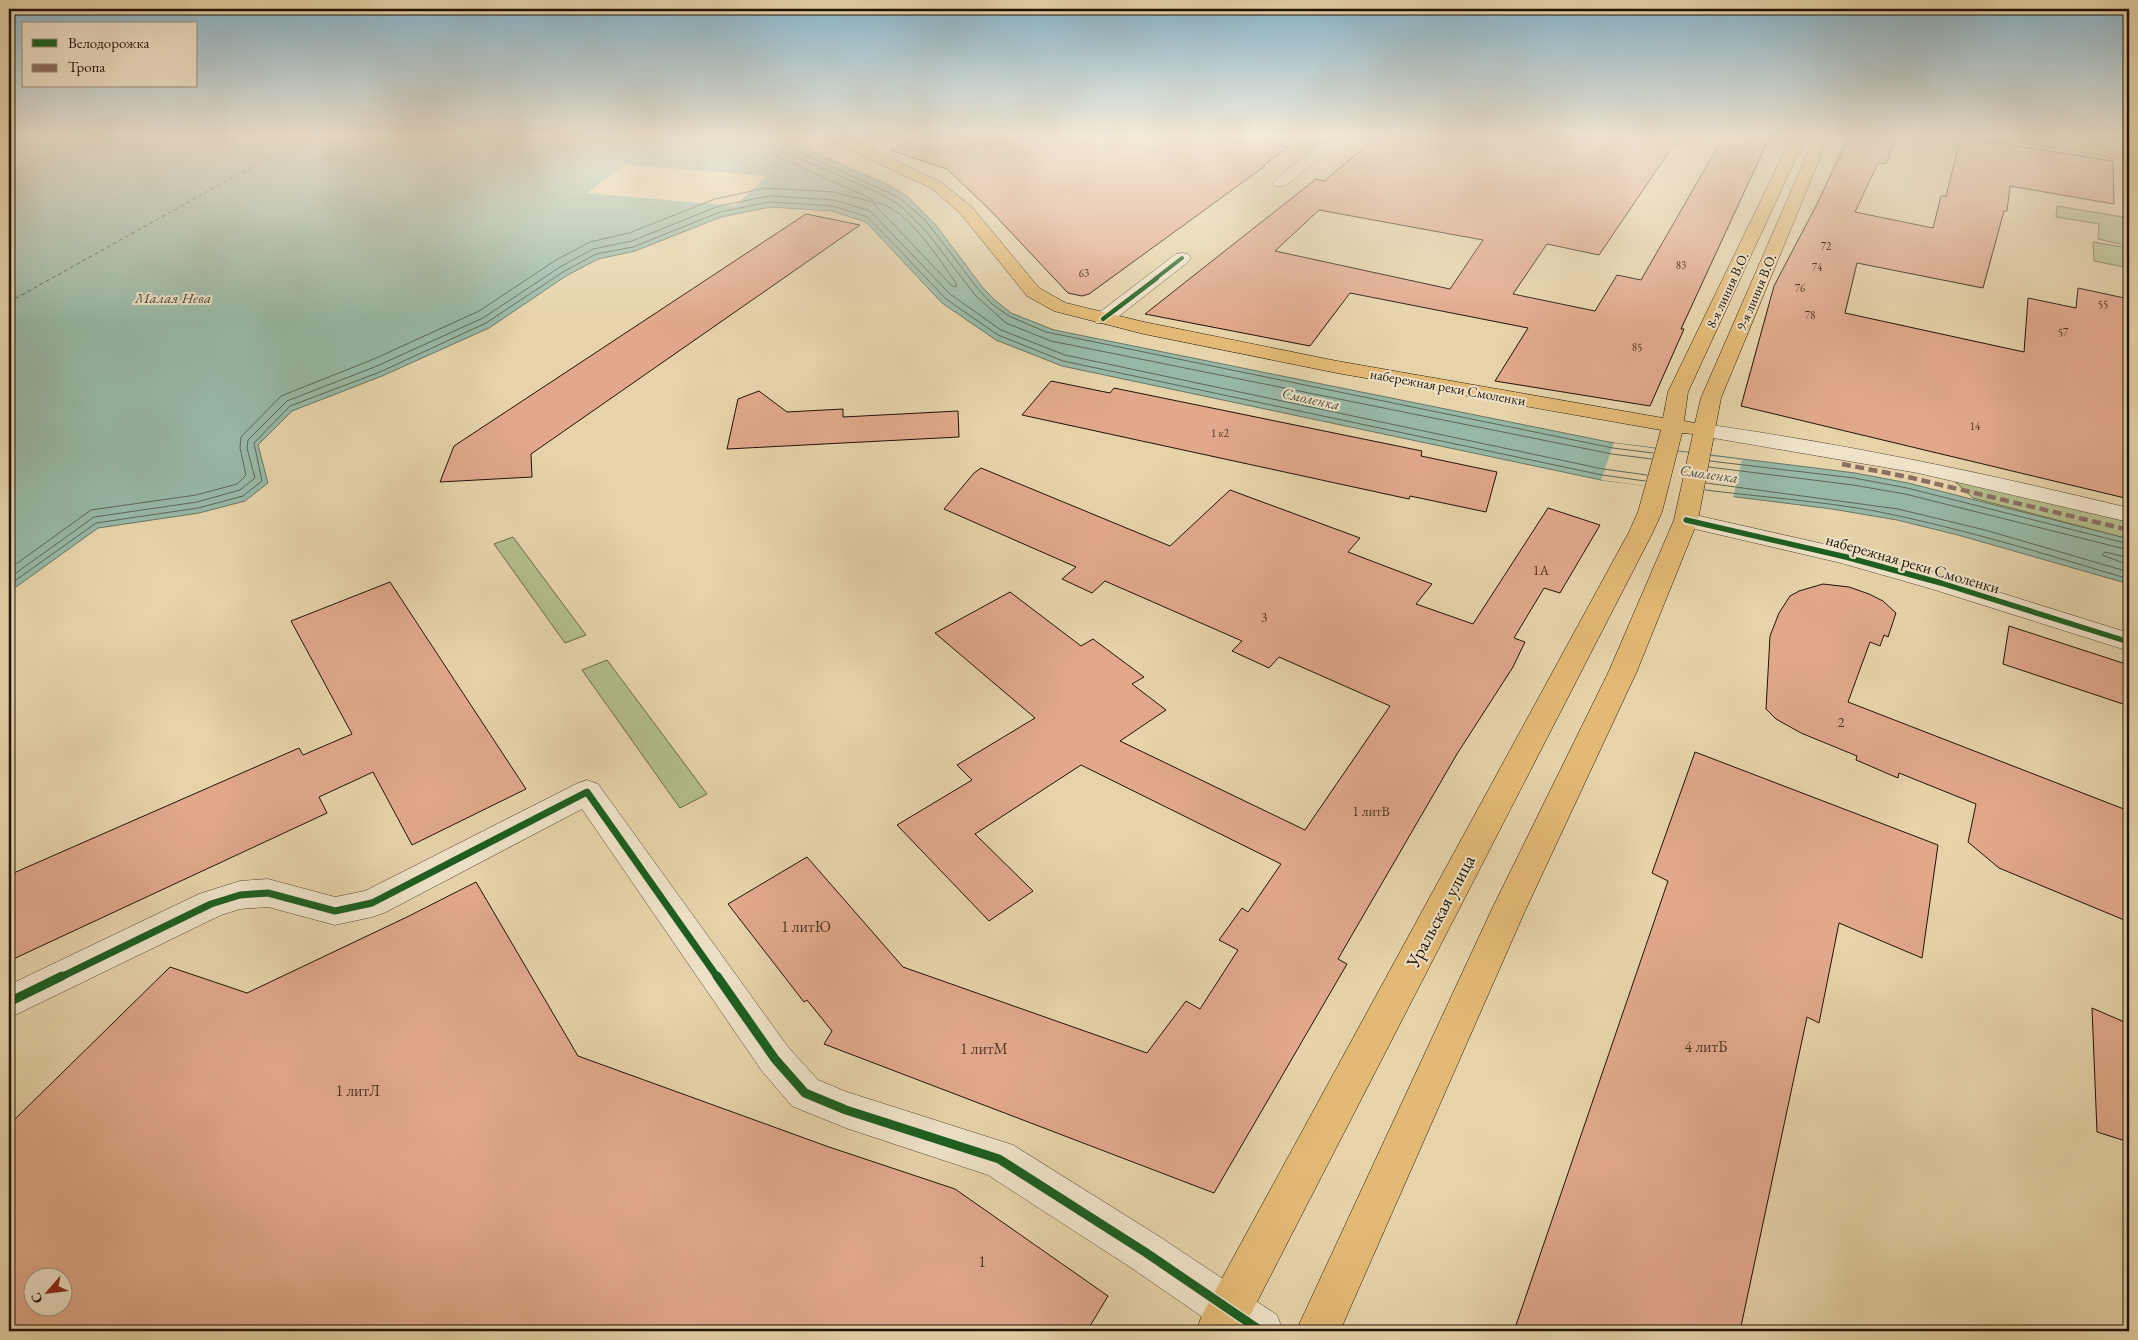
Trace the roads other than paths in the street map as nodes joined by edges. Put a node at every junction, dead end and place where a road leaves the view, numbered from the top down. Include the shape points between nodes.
1 (950, 197) edge
2 (1770, 197) edge
3 (1796, 197) edge
4 (1182, 258) dead end
5 (1103, 319) junction
6 (1672, 425) junction
7 (1704, 430) junction
8 (1668, 450) joint
9 (1688, 506) junction
10 (2129, 515) edge
11 (2129, 642) edge
12 (9, 1002) edge
13 (1236, 1324) edge
14 (1318, 1331) edge

1 - 5 main road, набережная реки Смоленки via 966,210 1033,292 1060,307
2 - 6 main road, 8-я линия В.О. via 1678,392
3 - 7 main road, 9-я линия В.О. via 1711,398
4 - 5 street
5 - 6 main road, набережная реки Смоленки via 1337,367
6 - 7 main road, набережная реки Смоленки
6 - 8 main road, 8-я линия В.О.
7 - 9 main road, 9-я линия В.О.
7 - 10 street, набережная реки Смоленки via 1824,448 1955,474
8 - 13 main road, Уральская улица via 1641,532
9 - 11 street, набережная реки Смоленки
9 - 14 main road via 1623,672 1508,911
12 - 13 street via 211,904 240,895 268,893 335,910 372,903 588,792 775,1059 805,1093 846,1110 1000,1159

